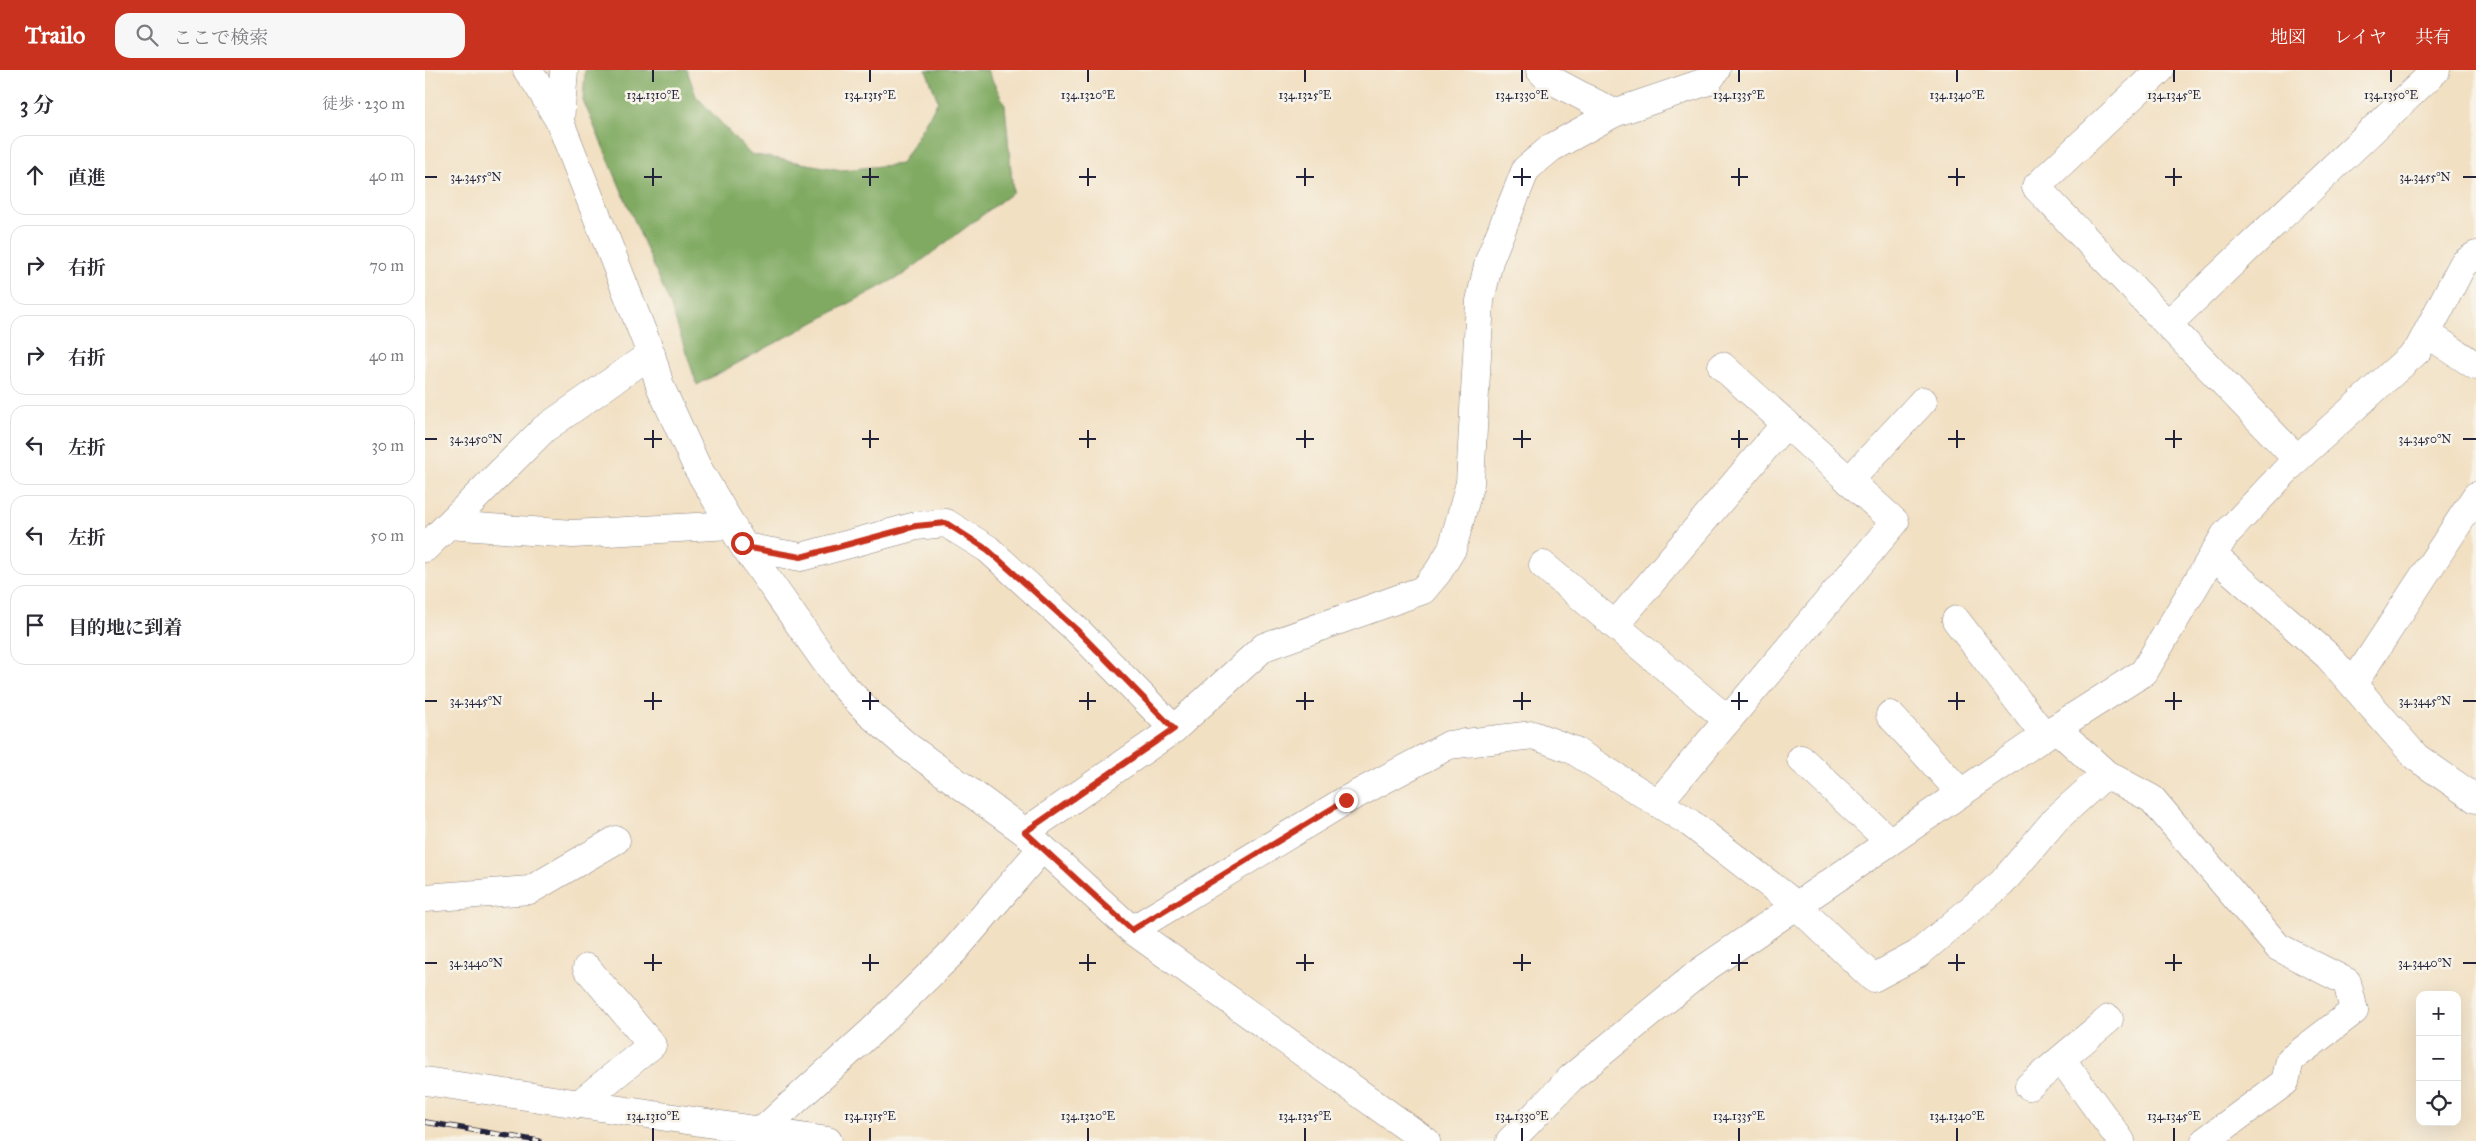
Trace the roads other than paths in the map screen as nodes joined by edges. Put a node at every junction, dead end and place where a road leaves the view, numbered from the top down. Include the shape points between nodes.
1 (527, 70) edge
2 (565, 70) edge
3 (1540, 70) edge
4 (1716, 70) edge
5 (2159, 70) edge
6 (2436, 70) edge
7 (1614, 113) junction
8 (560, 122) junction
9 (2476, 255) edge
10 (2168, 324) junction
11 (2428, 334) junction
12 (651, 354) junction
13 (1722, 366) dead end
14 (2476, 366) edge
15 (1923, 401) dead end
16 (1786, 423) junction
17 (2297, 459) junction
18 (1849, 481) junction
19 (2476, 496) edge
20 (449, 525) junction
21 (738, 536) junction
22 (425, 548) edge
23 (2214, 556) junction
24 (1543, 565) dead end
25 (1956, 620) dead end
26 (1615, 625) junction
27 (2353, 684) junction
28 (1890, 715) dead end
29 (1728, 720) junction
30 (1174, 729) junction
31 (2050, 731) junction
32 (1801, 760) dead end
33 (2106, 774) junction
34 (1960, 792) junction
35 (2474, 794) edge
36 (1659, 804) junction
37 (616, 840) dead end
38 (1034, 840) junction
39 (1889, 841) junction
40 (425, 898) edge
41 (1795, 904) junction
42 (1132, 930) junction
43 (587, 968) dead end
44 (2109, 1019) dead end
45 (2062, 1060) junction
46 (425, 1081) edge
47 (2029, 1086) dead end
48 (579, 1104) junction
49 (762, 1131) junction
50 (828, 1141) edge
51 (1426, 1141) edge
52 (1510, 1141) edge
53 (2121, 1141) edge
54 (2205, 1141) edge

1 - 8 street
2 - 8 street
3 - 7 street via 1548,78
4 - 7 street via 1708,81
5 - 10 street via 2037,188
6 - 10 street
7 - 30 street via 1551,148 1526,169 1489,261 1480,301 1470,483 1452,549 1438,572 1423,590 1264,647
8 - 12 street
9 - 11 street via 2463,264
10 - 17 street
11 - 14 street
11 - 17 street via 2418,350
12 - 20 street via 545,430
12 - 21 street via 660,386 697,467
13 - 16 street
15 - 18 street
16 - 18 street
16 - 26 street
17 - 23 street via 2225,535
18 - 29 street via 1895,522
19 - 27 street
20 - 21 street via 573,534
20 - 22 street
21 - 30 street via 801,557 916,526 946,523 988,550 1071,624
21 - 38 street via 839,681 869,713 907,746
23 - 27 street via 2327,656
23 - 31 street via 2144,672
24 - 26 street
25 - 31 street
26 - 29 street
27 - 35 street via 2416,757
28 - 34 street
29 - 36 street
30 - 38 street
31 - 33 street
31 - 34 street
32 - 39 street
33 - 41 street via 2056,819 2002,883 1918,954 1873,978
33 - 54 street via 2152,799 2278,947 2347,982 2355,1011 2290,1060 2285,1082
34 - 39 street
36 - 41 street via 1690,823
36 - 42 street via 1573,750 1533,735 1449,745 1346,800
37 - 40 street via 530,890
38 - 42 street
38 - 49 street via 954,951 873,1031
39 - 41 street
41 - 52 street via 1685,983 1571,1078
42 - 51 street
43 - 48 street via 652,1045
44 - 45 street
45 - 47 street
45 - 53 street
46 - 48 street
48 - 49 street
49 - 50 street

